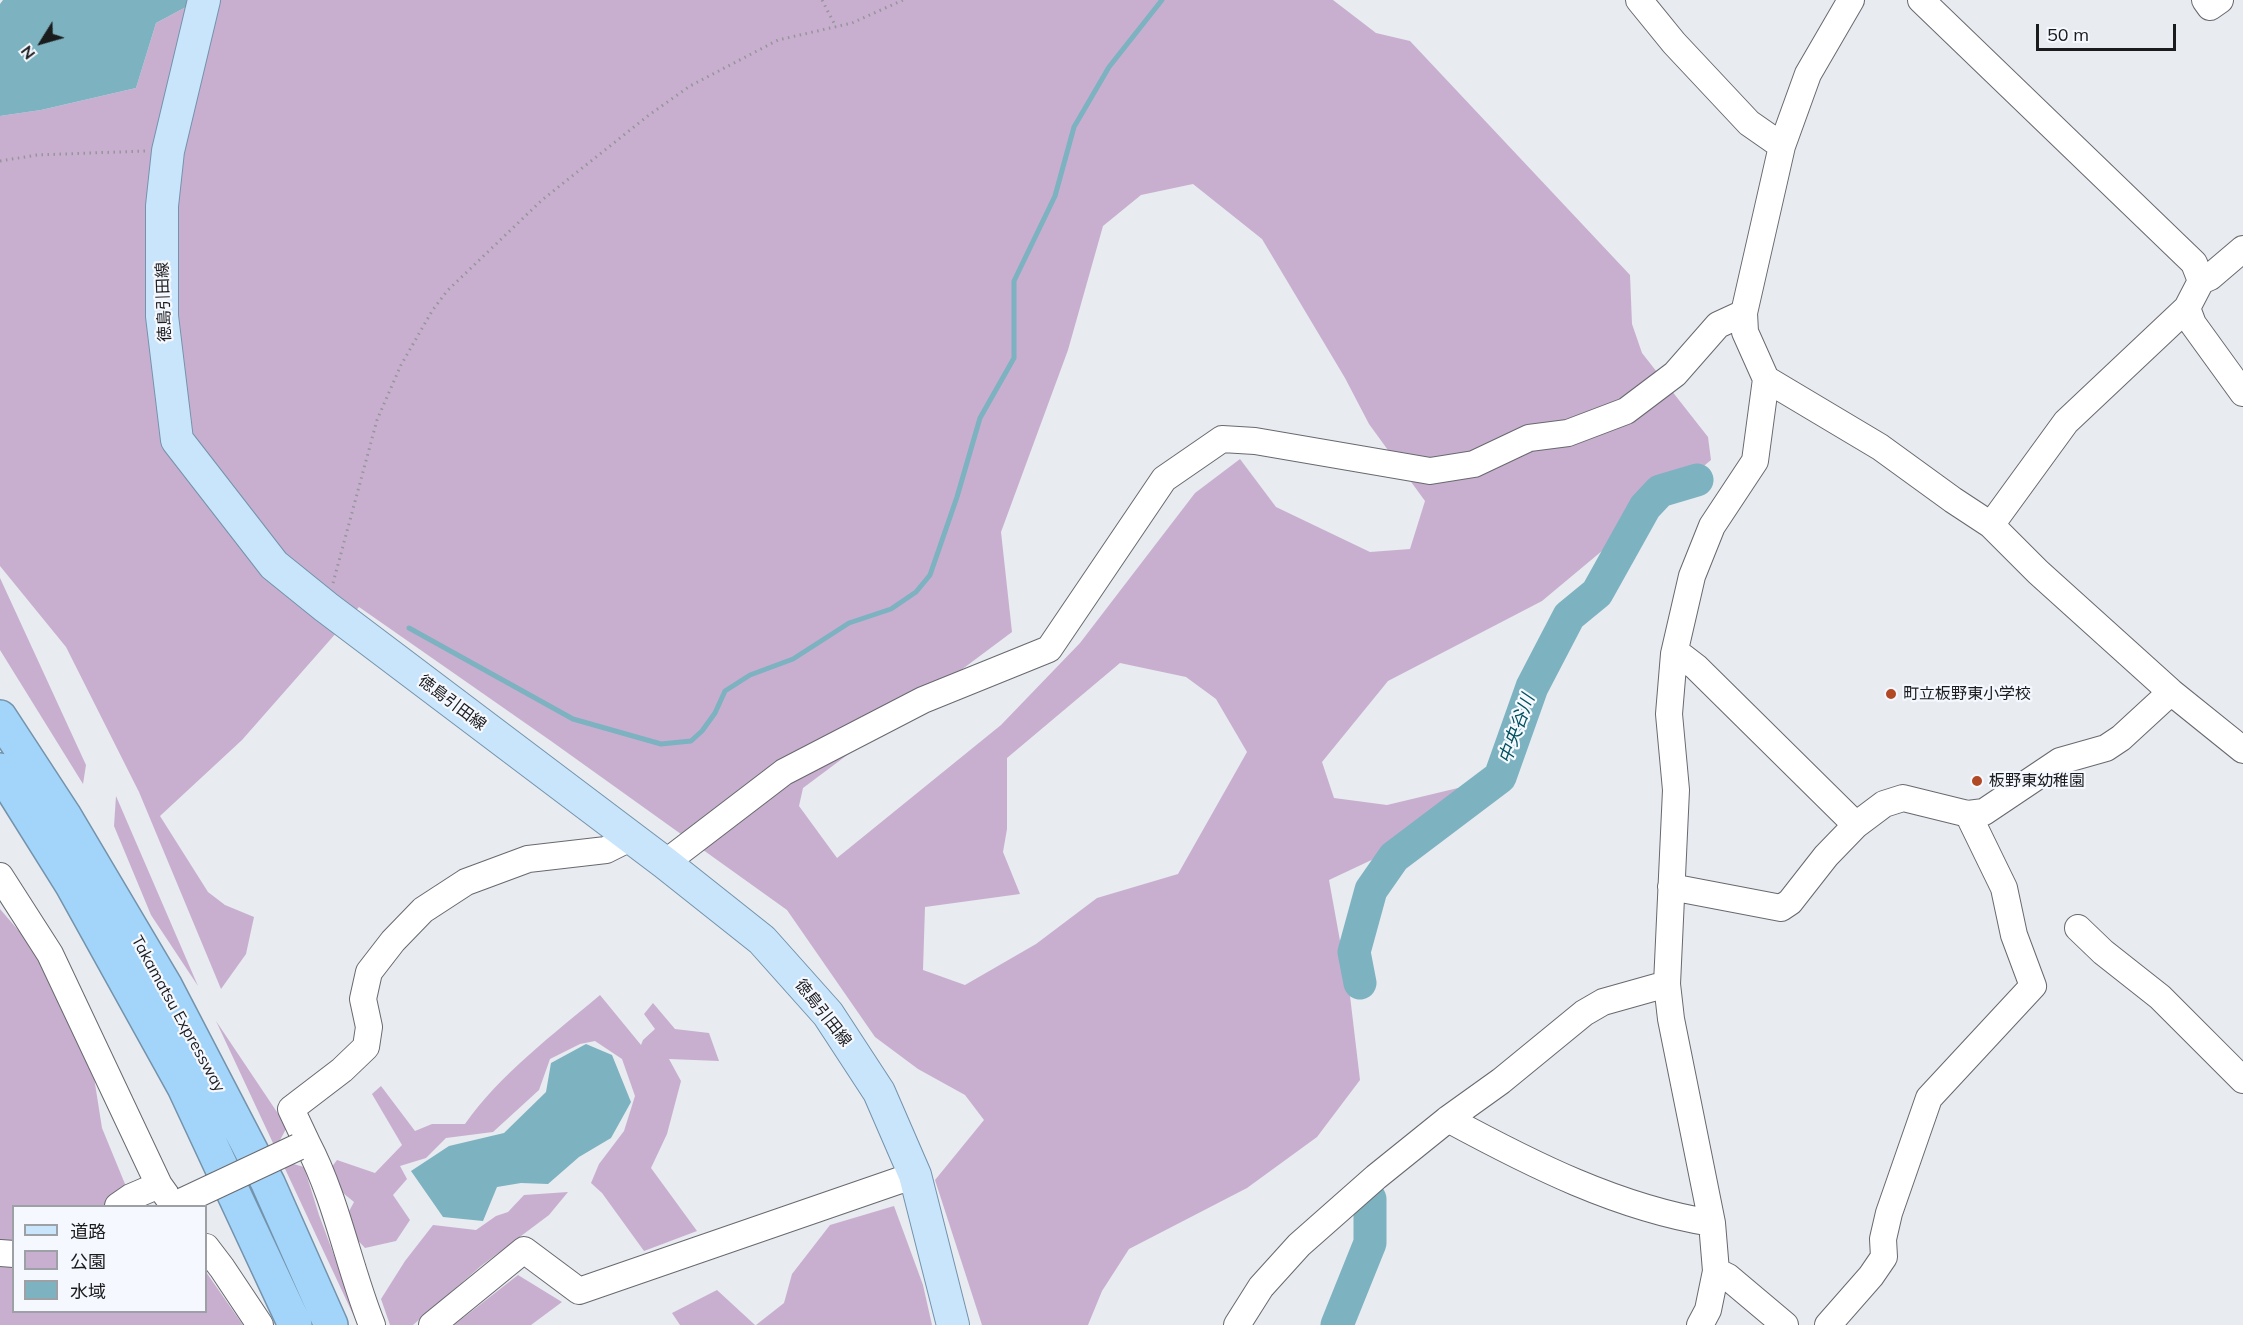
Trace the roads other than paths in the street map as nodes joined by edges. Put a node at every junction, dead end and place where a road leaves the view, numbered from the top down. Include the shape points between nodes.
1 (204, 0) edge
2 (1639, 0) edge
3 (1851, 0) edge
4 (1922, 0) edge
5 (2205, 0) edge
6 (2220, 0) edge
7 (1782, 146) junction
8 (2243, 249) edge
9 (2200, 281) junction
10 (2187, 308) junction
11 (1744, 313) junction
12 (1766, 379) junction
13 (2243, 393) edge
14 (1991, 525) junction
15 (1674, 654) junction
16 (2171, 692) junction
17 (0, 703) edge
18 (0, 717) edge
19 (2243, 750) edge
20 (0, 770) edge
21 (1968, 814) junction
22 (64, 815) junction
23 (1856, 825) junction
24 (630, 838) junction
25 (665, 863) junction
26 (0, 876) edge
27 (1671, 887) junction
28 (2078, 928) dead end
29 (1667, 984) junction
30 (2243, 1080) edge
31 (1448, 1119) junction
32 (303, 1145) junction
33 (915, 1175) junction
34 (172, 1199) edge
35 (119, 1205) edge
36 (1712, 1222) junction
37 (207, 1247) edge
38 (1716, 1271) junction
39 (260, 1325) edge
40 (295, 1325) edge
41 (331, 1325) edge
42 (372, 1325) edge
43 (432, 1325) edge
44 (953, 1325) edge
45 (1237, 1325) edge
46 (1700, 1325) edge
47 (1785, 1325) edge
48 (1828, 1325) edge

1 - 24 main road, 徳島引田線 via 168,151 162,206 162,316 177,440 274,565
2 - 7 street via 1749,123
3 - 7 street via 1808,74
4 - 9 street via 2194,263
5 - 6 street via 2210,7
7 - 11 street
8 - 9 street
9 - 10 street
10 - 13 street via 2193,324
10 - 14 street via 2066,422
11 - 12 street via 1745,332
11 - 25 street via 1718,325 1675,374 1626,411 1568,433 1529,438 1474,464 1430,471 1255,441 1222,440 1164,479 1049,649 923,700 784,772
12 - 14 street via 1880,447
12 - 15 street via 1755,461 1713,526 1692,576
14 - 16 street via 2038,573
15 - 23 street via 1696,667
15 - 27 street via 1669,714 1676,790
16 - 19 street
16 - 21 street via 2106,748 2060,761 1984,812
17 - 22 highway
18 - 22 highway, Takamatsu Expressway
20 - 40 highway, Takamatsu Expressway via 72,885 184,1087
21 - 23 street via 1903,798 1884,804
21 - 48 street via 2004,888 2014,935 2033,986 1929,1098 1889,1213 1883,1239 1884,1257
22 - 41 highway, Takamatsu Expressway via 166,987 268,1183
23 - 27 street via 1781,908
24 - 25 main road, 徳島引田線
24 - 32 street via 606,850 528,859 466,882 423,910 369,972 363,999 369,1027 366,1047 291,1109
25 - 33 main road, 徳島引田線 via 762,940 828,1014 879,1092
26 - 34 street via 50,954
27 - 29 street
28 - 30 street via 2160,996
29 - 31 street via 1603,1002 1584,1013 1501,1082
29 - 36 street
31 - 36 street via 1557,1175 1643,1206
31 - 45 street via 1299,1245 1261,1287
32 - 34 street, bridge
32 - 42 street via 321,1169
33 - 43 street via 579,1291 525,1250
33 - 44 main road, 徳島引田線
34 - 35 street via 130,1197
36 - 38 street
37 - 39 street
38 - 46 street via 1708,1310
38 - 47 street

